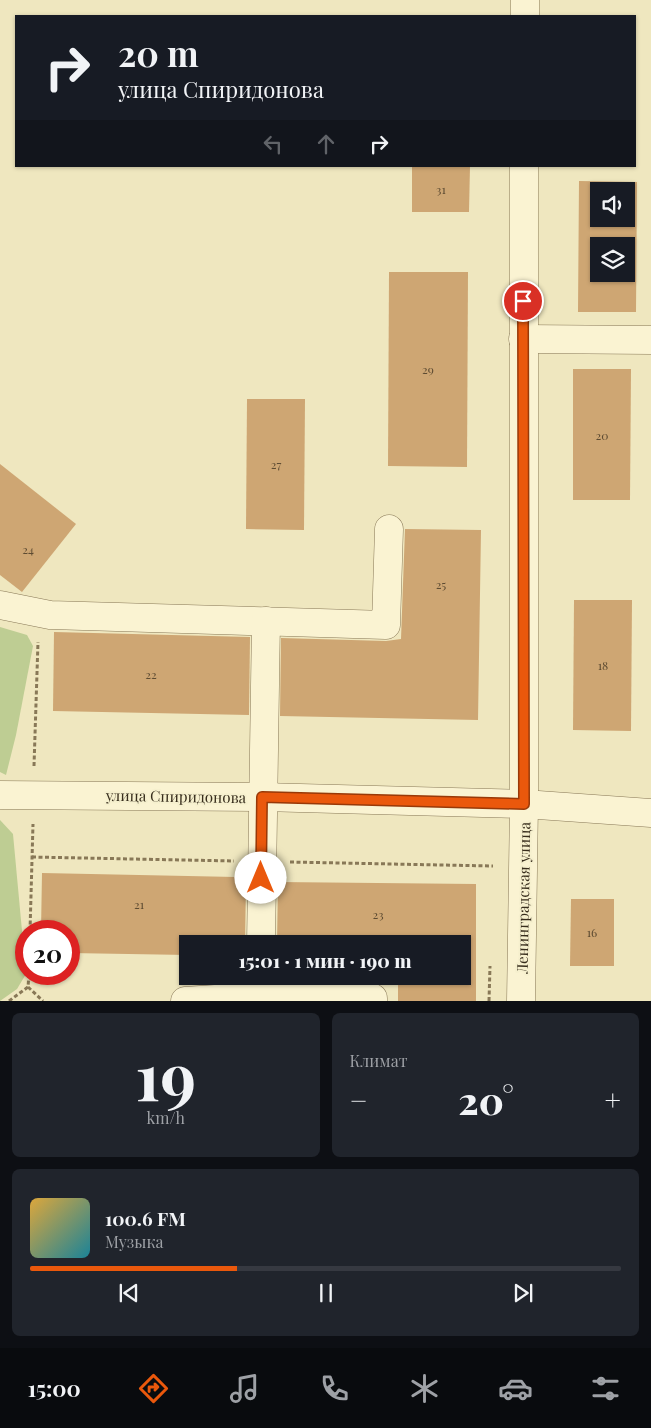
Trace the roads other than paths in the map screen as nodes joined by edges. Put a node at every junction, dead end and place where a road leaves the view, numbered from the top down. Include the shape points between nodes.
1 (525, 0) edge
2 (525, 15) edge
3 (524, 167) edge
4 (523, 340) junction
5 (651, 340) edge
6 (389, 529) dead end
7 (0, 605) edge
8 (266, 621) junction
9 (0, 795) edge
10 (262, 797) junction
11 (524, 804) junction
12 (651, 813) edge
13 (261, 935) edge
14 (260, 986) edge
15 (184, 1000) edge
16 (373, 1000) edge
17 (521, 1000) edge

1 - 2 street
3 - 4 street, Ленинградская улица
4 - 5 street
4 - 11 street, Ленинградская улица
6 - 8 street via 386,625
7 - 8 street via 50,615
8 - 10 street
9 - 10 street, улица Спиридонова
10 - 11 street, улица Спиридонова
10 - 13 street
11 - 12 street, улица Спиридонова
11 - 17 street, Ленинградская улица
14 - 15 street
14 - 16 street

